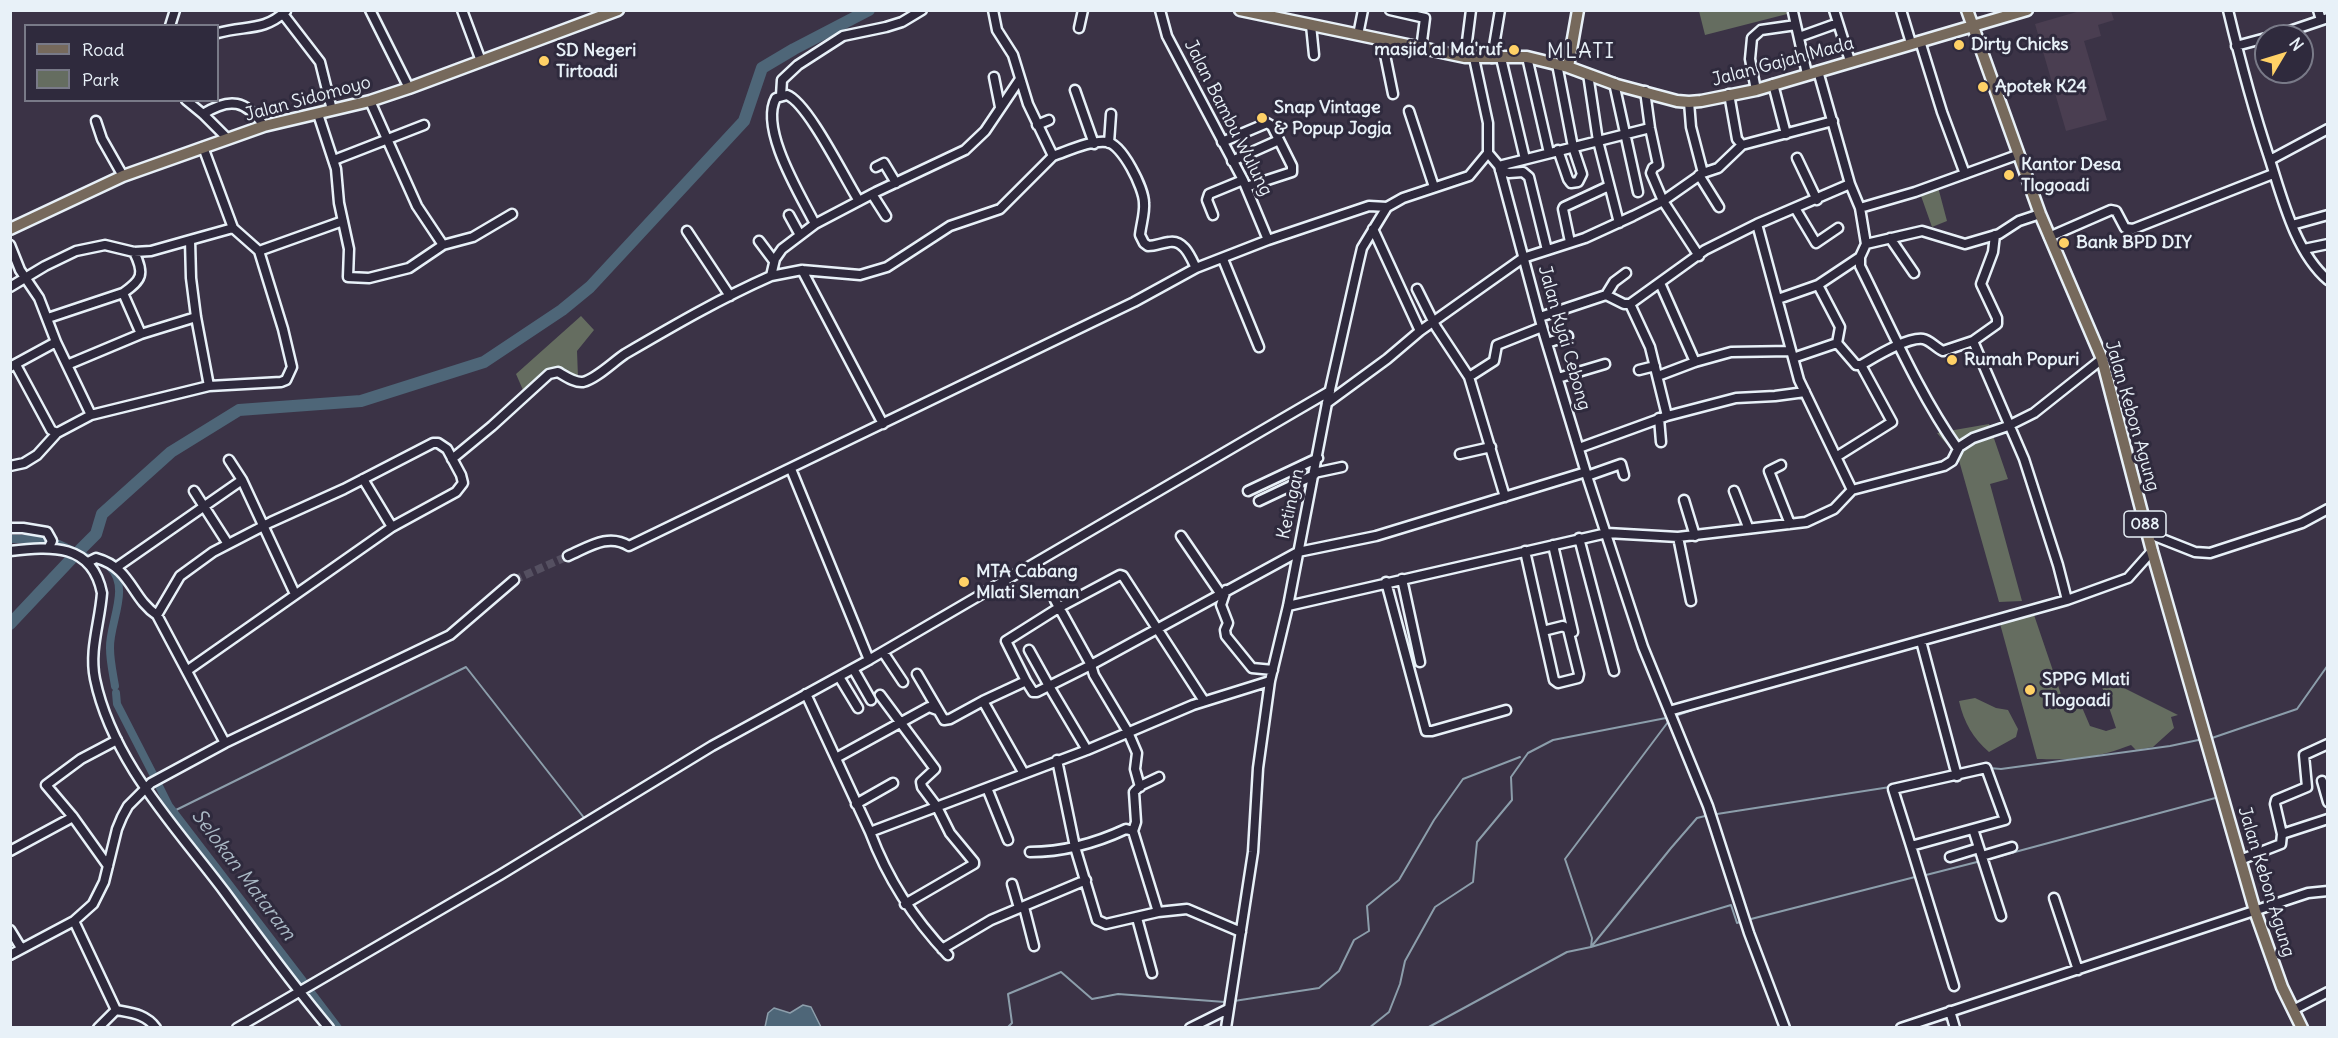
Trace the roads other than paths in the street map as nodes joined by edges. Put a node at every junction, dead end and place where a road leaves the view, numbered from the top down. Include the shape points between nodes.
1 (369, 10) edge
2 (462, 10) edge
3 (618, 10) edge
4 (922, 10) edge
5 (993, 10) edge
6 (1083, 10) edge
7 (1160, 10) edge
8 (1240, 10) edge
9 (1363, 10) edge
10 (1390, 10) edge
11 (1471, 10) edge
12 (1500, 10) edge
13 (1578, 10) edge
14 (1834, 10) edge
15 (1901, 10) edge
16 (1967, 10) edge
17 (2027, 10) edge
18 (2228, 10) edge
19 (2318, 10) edge
20 (285, 12) edge
21 (1793, 12) dead end
22 (1269, 14) edge
23 (1426, 14) edge
24 (2324, 19) edge
25 (1838, 24) junction
26 (2310, 24) edge
27 (1796, 25) junction
28 (1311, 26) junction
29 (1972, 26) junction
30 (1079, 28) dead end
31 (219, 33) edge
32 (1358, 35) junction
33 (1799, 37) junction
34 (1382, 40) junction
35 (2254, 41) edge
36 (1915, 42) junction
37 (2236, 46) junction
38 (1421, 49) junction
39 (1314, 55) dead end
40 (1527, 57) junction
41 (1470, 58) junction
42 (1497, 58) junction
43 (481, 61) junction
44 (1851, 61) junction
45 (1563, 66) junction
46 (1813, 73) junction
47 (1588, 74) junction
48 (994, 77) dead end
49 (1020, 79) junction
50 (1614, 83) junction
51 (1773, 84) junction
52 (409, 88) junction
53 (1075, 90) dead end
54 (1756, 90) junction
55 (1645, 91) junction
56 (1394, 94) dead end
57 (1729, 94) junction
58 (782, 96) junction
59 (370, 101) junction
60 (188, 102) edge
61 (1689, 102) junction
62 (1000, 107) junction
63 (332, 110) junction
64 (1409, 111) dead end
65 (203, 114) junction
66 (318, 114) junction
67 (1111, 114) dead end
68 (1049, 120) dead end
69 (96, 121) dead end
70 (1833, 121) junction
71 (424, 125) dead end
72 (1037, 125) junction
73 (264, 126) junction
74 (1650, 128) junction
75 (2328, 129) edge
76 (1786, 134) junction
77 (1623, 135) junction
78 (227, 138) junction
79 (386, 139) junction
80 (1279, 140) junction
81 (1598, 141) junction
82 (1222, 142) junction
83 (1109, 143) junction
84 (1094, 144) junction
85 (1742, 145) junction
86 (203, 147) junction
87 (1572, 147) junction
88 (1558, 150) junction
89 (1488, 153) junction
90 (1549, 153) junction
91 (2017, 155) junction
92 (1053, 156) junction
93 (1797, 158) dead end
94 (1525, 159) junction
95 (334, 160) junction
96 (2270, 160) junction
97 (1232, 161) junction
98 (876, 167) dead end
99 (1499, 168) junction
100 (1701, 174) junction
101 (1965, 174) junction
102 (2273, 174) junction
103 (123, 176) junction
104 (896, 183) junction
105 (1244, 184) junction
106 (1850, 184) junction
107 (1434, 186) junction
108 (1609, 186) junction
109 (1638, 192) dead end
110 (872, 194) junction
111 (1817, 200) junction
112 (859, 201) junction
113 (1664, 201) junction
114 (1387, 207) junction
115 (1719, 207) dead end
116 (1795, 208) junction
117 (1860, 208) junction
118 (512, 213) dead end
119 (2040, 214) junction
120 (789, 215) dead end
121 (1212, 215) dead end
122 (2328, 215) edge
123 (886, 216) dead end
124 (343, 221) junction
125 (1618, 223) junction
126 (815, 224) junction
127 (1757, 224) junction
128 (2292, 225) junction
129 (233, 228) junction
130 (1838, 228) dead end
131 (10, 229) edge
132 (1373, 229) junction
133 (687, 231) dead end
134 (800, 235) junction
135 (1995, 236) junction
136 (2049, 237) junction
137 (1890, 238) junction
138 (190, 240) junction
139 (1268, 240) junction
140 (759, 241) dead end
141 (1570, 242) junction
142 (1866, 244) junction
143 (2328, 244) edge
144 (10, 245) edge
145 (443, 245) junction
146 (2304, 249) junction
147 (1547, 250) junction
148 (259, 251) junction
149 (134, 252) junction
150 (1699, 256) junction
151 (1860, 257) junction
152 (1523, 258) junction
153 (1223, 259) junction
154 (774, 261) junction
155 (1196, 268) junction
156 (802, 270) junction
157 (1626, 273) dead end
158 (1914, 273) dead end
159 (771, 276) junction
160 (26, 279) junction
161 (2328, 280) edge
162 (1660, 283) junction
163 (1818, 285) junction
164 (10, 287) edge
165 (1417, 289) dead end
166 (123, 293) junction
167 (1606, 295) junction
168 (730, 297) junction
169 (1778, 299) junction
170 (1630, 304) junction
171 (1540, 317) junction
172 (48, 318) junction
173 (196, 318) junction
174 (1433, 322) junction
175 (1542, 327) junction
176 (1420, 331) junction
177 (141, 334) junction
178 (1568, 336) dead end
179 (1973, 341) junction
180 (56, 342) junction
181 (1547, 343) junction
182 (1837, 343) junction
183 (1900, 345) junction
184 (1259, 347) dead end
185 (1792, 355) junction
186 (2102, 359) junction
187 (1695, 362) junction
188 (1605, 364) dead end
189 (67, 365) junction
190 (1861, 365) junction
191 (13, 366) edge
192 (1655, 366) junction
193 (1639, 370) dead end
194 (1658, 376) junction
195 (1469, 377) junction
196 (1558, 378) junction
197 (209, 386) junction
198 (1330, 390) junction
199 (1804, 392) junction
200 (1327, 404) junction
201 (91, 415) junction
202 (1663, 417) junction
203 (883, 424) junction
204 (2008, 426) junction
205 (57, 433) junction
206 (1661, 442) dead end
207 (1491, 447) junction
208 (1579, 448) junction
209 (1958, 449) junction
210 (1460, 454) dead end
211 (1836, 457) junction
212 (1318, 458) junction
213 (452, 459) junction
214 (229, 460) dead end
215 (1781, 465) dead end
216 (10, 466) edge
217 (1342, 467) dead end
218 (791, 469) junction
219 (1314, 474) junction
220 (1587, 474) junction
221 (1624, 475) dead end
222 (363, 479) junction
223 (242, 480) junction
224 (1852, 490) junction
225 (194, 491) dead end
226 (1248, 491) dead end
227 (1734, 491) dead end
228 (1505, 497) junction
229 (1684, 500) dead end
230 (1259, 501) dead end
231 (205, 507) junction
232 (2328, 509) edge
233 (1790, 524) junction
234 (11, 526) edge
235 (262, 526) junction
236 (392, 527) junction
237 (1748, 527) junction
238 (1607, 533) junction
239 (2147, 533) junction
240 (1181, 536) dead end
241 (1695, 536) junction
242 (1678, 537) junction
243 (1579, 538) junction
244 (228, 544) junction
245 (1553, 545) junction
246 (52, 547) junction
247 (10, 551) edge
248 (1525, 551) junction
249 (2152, 551) junction
250 (1298, 552) junction
251 (568, 556) tunnel mouth
252 (87, 561) junction
253 (117, 567) junction
254 (1402, 579) junction
255 (514, 580) tunnel mouth
256 (1386, 582) junction
257 (1223, 591) junction
258 (295, 594) junction
259 (2067, 600) junction
260 (1691, 601) dead end
261 (1057, 604) junction
262 (1288, 606) junction
263 (157, 615) junction
264 (1157, 629) junction
265 (1543, 631) junction
266 (1921, 640) junction
267 (1029, 650) dead end
268 (883, 652) junction
269 (869, 660) junction
270 (1420, 662) dead end
271 (1091, 665) junction
272 (188, 670) junction
273 (1273, 670) junction
274 (1614, 671) dead end
275 (855, 672) dead end
276 (917, 674) dead end
277 (1582, 676) dead end
278 (841, 680) dead end
279 (1026, 681) junction
280 (1270, 681) junction
281 (903, 682) dead end
282 (1049, 686) junction
283 (806, 694) junction
284 (880, 695) dead end
285 (871, 700) dead end
286 (983, 701) junction
287 (1204, 701) junction
288 (858, 708) dead end
289 (937, 710) junction
290 (1506, 710) dead end
291 (1669, 711) junction
292 (901, 723) junction
293 (1128, 732) junction
294 (117, 740) junction
295 (225, 743) junction
296 (2328, 744) edge
297 (1087, 750) junction
298 (836, 758) junction
299 (1057, 760) junction
300 (1023, 772) junction
301 (1958, 776) junction
302 (1159, 777) dead end
303 (2322, 782) dead end
304 (893, 783) dead end
305 (148, 785) junction
306 (1140, 787) junction
307 (987, 788) junction
308 (2328, 802) edge
309 (856, 804) junction
310 (937, 807) junction
311 (73, 817) junction
312 (2328, 819) edge
313 (1973, 829) junction
314 (1133, 831) junction
315 (870, 832) junction
316 (2282, 834) junction
317 (1008, 840) dead end
318 (1911, 846) junction
319 (1075, 847) junction
320 (2012, 847) dead end
321 (10, 851) edge
322 (1030, 852) dead end
323 (1980, 852) junction
324 (1950, 857) dead end
325 (2241, 860) junction
326 (108, 866) junction
327 (1086, 880) junction
328 (1012, 884) dead end
329 (2328, 891) edge
330 (2054, 898) dead end
331 (905, 904) junction
332 (1021, 908) junction
333 (2255, 911) junction
334 (1158, 912) junction
335 (2001, 916) dead end
336 (1137, 918) junction
337 (74, 921) junction
338 (10, 930) edge
339 (1241, 932) junction
340 (1034, 945) dead end
341 (21, 948) junction
342 (10, 955) edge
343 (2078, 970) junction
344 (1152, 973) dead end
345 (1954, 986) dead end
346 (302, 989) junction
347 (2328, 992) edge
348 (1228, 1009) junction
349 (116, 1010) junction
350 (2293, 1010) junction
351 (1950, 1011) junction
352 (98, 1028) edge
353 (156, 1028) edge
354 (237, 1028) edge
355 (329, 1028) edge
356 (1190, 1028) edge
357 (1226, 1028) edge
358 (1785, 1028) edge
359 (1901, 1028) edge
360 (1955, 1028) edge
361 (2302, 1028) edge

1 - 52 street
2 - 43 street
3 - 43 main road, Jalan Sidomoyo
4 - 58 street via 902,22 843,36 782,80
5 - 49 street via 995,25 1013,55
6 - 30 street
7 - 82 street, Jalan Bambu Wulung via 1167,36
8 - 22 main road
9 - 32 street
10 - 23 street
11 - 41 street
12 - 42 street
13 - 45 main road
14 - 25 street
15 - 36 street
16 - 29 main road, Jalan Kebon Agung
17 - 29 main road, Jalan Gajah Mada
18 - 37 street
19 - 24 street
20 - 31 street via 268,25
20 - 63 street via 320,62
21 - 27 street
22 - 28 main road
23 - 38 street
24 - 26 street
25 - 33 street
25 - 44 street
27 - 33 street
27 - 54 street via 1761,30 1752,38 1750,59
28 - 32 main road
28 - 39 street
29 - 36 main road, Jalan Gajah Mada
29 - 91 main road, Jalan Kebon Agung / 088
32 - 34 main road
33 - 46 street
34 - 38 main road
34 - 56 street
35 - 37 street
36 - 44 main road, Jalan Gajah Mada
36 - 101 street
37 - 96 street
38 - 41 main road
40 - 42 main road
40 - 45 main road
40 - 90 street
41 - 42 main road
41 - 89 street via 1488,123
42 - 94 street
43 - 52 main road, Jalan Sidomoyo
44 - 46 main road, Jalan Gajah Mada
45 - 47 main road, Jalan Gajah Mada
45 - 87 street
46 - 51 main road, Jalan Gajah Mada
46 - 70 street
47 - 50 main road, Jalan Gajah Mada
47 - 81 street
48 - 62 street
49 - 62 street
49 - 72 street
50 - 55 main road, Jalan Gajah Mada
50 - 77 street
51 - 54 main road, Jalan Gajah Mada
51 - 76 street
52 - 59 main road, Jalan Sidomoyo
53 - 84 street
54 - 57 main road, Jalan Gajah Mada
55 - 61 main road, Jalan Gajah Mada
55 - 74 street
57 - 61 main road, Jalan Gajah Mada
57 - 85 street via 1737,139
58 - 112 street via 798,102
58 - 126 street via 776,98 771,112 779,151
59 - 63 main road, Jalan Sidomoyo
59 - 79 street
60 - 65 street
61 - 100 street
62 - 104 street via 979,138 965,150
63 - 66 main road, Jalan Sidomoyo
64 - 107 street
65 - 73 street via 219,105 240,103
65 - 78 street
66 - 73 main road, Jalan Sidomoyo
66 - 95 street
67 - 83 street
68 - 72 street
69 - 103 street
70 - 76 street
70 - 106 street
71 - 79 street
72 - 92 street
73 - 78 main road, Jalan Sidomoyo
74 - 77 street
74 - 113 street via 1658,165 1651,173
75 - 96 street
76 - 85 street
77 - 81 street
77 - 109 street
78 - 86 main road, Jalan Sidomoyo
79 - 95 street
79 - 145 street via 417,206
80 - 82 street via 1268,123
80 - 97 street
80 - 105 street via 1292,172
81 - 87 street
81 - 108 street
82 - 97 street, Jalan Bambu Wulung
83 - 84 street
83 - 155 street via 1119,149 1143,195 1141,240 1148,246 1178,242
84 - 92 street
85 - 100 street via 1719,168
86 - 103 main road, Jalan Sidomoyo
86 - 129 street
87 - 88 street
87 - 88 street via 1582,174 1581,180 1574,183 1568,179
88 - 90 street
89 - 99 street, Jalan Kyai Cebong
89 - 107 street via 1469,176
90 - 94 street
91 - 101 street
91 - 119 main road, Jalan Kebon Agung / 088
92 - 156 street via 1000,209 950,226 887,267 860,275
93 - 111 street
94 - 99 street
95 - 124 street
96 - 102 street
97 - 105 street, Jalan Bambu Wulung
98 - 104 street via 884,163
99 - 147 street via 1509,173 1523,172 1529,177
99 - 152 street, Jalan Kyai Cebong
100 - 113 street
100 - 115 street
101 - 117 street
102 - 128 street
102 - 136 street via 2133,229 2125,228 2116,211 2111,210
103 - 131 main road, Jalan Sidomoyo
104 - 110 street
105 - 121 street via 1209,194
105 - 139 street, Jalan Bambu Wulung
106 - 111 street
106 - 117 street
107 - 114 street
108 - 125 street
108 - 141 street via 1564,207
110 - 112 street
110 - 123 street
111 - 116 street
112 - 126 street
113 - 125 street
113 - 150 street
114 - 132 street, Ketingan
114 - 139 street via 1369,206
116 - 127 street
116 - 130 street via 1816,243
117 - 142 street
118 - 145 street via 473,237
119 - 135 street
119 - 136 main road, Jalan Kebon Agung / 088
120 - 134 street
122 - 128 street
124 - 145 street via 349,249 348,277 396,273
124 - 148 street
125 - 141 street
126 - 134 street
127 - 150 street
127 - 169 street
128 - 146 street
129 - 138 street
129 - 148 street
132 - 176 street
132 - 198 street, Ketingan via 1362,248
133 - 168 street
134 - 154 street
135 - 137 street via 1965,244 1922,231
135 - 179 street via 1981,284 1997,324
136 - 186 main road, Jalan Kebon Agung / 088
137 - 142 street
137 - 158 street
138 - 149 street
138 - 173 street
139 - 153 street
140 - 154 street
141 - 147 street
142 - 151 street
143 - 146 street
144 - 160 street
146 - 161 street
147 - 152 street
148 - 197 street via 292,367 281,382
149 - 160 street via 105,245 76,251
149 - 166 street via 141,276 137,284
150 - 162 street
151 - 163 street
151 - 183 street via 1860,266
152 - 171 street, Jalan Kyai Cebong
152 - 174 street
153 - 155 street
153 - 184 street
154 - 159 street
155 - 203 street
156 - 159 street
156 - 203 street
157 - 167 street
159 - 168 street
160 - 164 street
160 - 172 street
162 - 170 street
162 - 187 street
163 - 169 street
163 - 182 street via 1840,327
165 - 174 street
166 - 172 street
166 - 177 street
167 - 170 street
167 - 171 street
168 - 213 street via 661,333 587,380 576,382 558,372 549,374
169 - 185 street
170 - 192 street
171 - 175 street, Jalan Kyai Cebong
172 - 180 street
173 - 177 street
173 - 197 street
174 - 176 street
174 - 195 street
175 - 181 street, Jalan Kyai Cebong
175 - 195 street via 1497,345 1494,360
176 - 200 street
177 - 189 street
178 - 181 street
179 - 183 street via 1948,351 1923,339
179 - 204 street
180 - 189 street
180 - 191 street
181 - 196 street, Jalan Kyai Cebong
182 - 185 street
182 - 190 street via 1851,361
183 - 190 street
183 - 209 street
185 - 187 street via 1738,351
185 - 199 street
186 - 204 street via 2034,413
186 - 239 main road, Jalan Kebon Agung / 088
187 - 194 street
188 - 196 street
189 - 201 street
190 - 211 street via 1892,422
191 - 205 street via 51,430
192 - 193 street
192 - 194 street
194 - 202 street
195 - 207 street
196 - 208 street, Jalan Kyai Cebong
197 - 201 street
198 - 200 street, Ketingan
198 - 268 street
199 - 202 street via 1736,398
199 - 211 street
200 - 212 street, Ketingan
201 - 205 street
202 - 206 street
202 - 208 street
203 - 218 street
204 - 209 street via 1974,438
204 - 259 street via 2036,493
205 - 216 street via 37,455
207 - 210 street
207 - 228 street
208 - 220 street, Jalan Kyai Cebong
209 - 224 street via 1944,466
211 - 224 street
212 - 219 street, Ketingan
212 - 226 street
213 - 222 street via 442,445 433,443
213 - 236 street via 462,479 461,487
214 - 223 street
215 - 233 street via 1769,471
217 - 219 street
218 - 251 street via 629,546 604,540
218 - 269 street
219 - 230 street
219 - 250 street, Ketingan
220 - 221 street via 1621,465
220 - 228 street
220 - 238 street, Jalan Kyai Cebong
222 - 235 street
222 - 236 street
223 - 231 street
223 - 235 street
224 - 233 street via 1834,509 1806,522
225 - 231 street
227 - 237 street
228 - 250 street via 1376,536
229 - 241 street
231 - 244 street
231 - 253 street
232 - 239 street via 2302,523 2210,553 2195,552
233 - 237 street
234 - 246 street via 47,532
235 - 244 street
235 - 258 street
236 - 258 street
237 - 241 street
238 - 242 street
238 - 243 street
238 - 291 street, Jalan Kyai Cebong via 1643,647
239 - 249 main road, Jalan Kebon Agung / 088
240 - 257 street
241 - 242 street
242 - 260 street
243 - 245 street
243 - 274 street
244 - 263 street via 180,576
245 - 248 street
245 - 277 street
246 - 247 street
246 - 252 street
248 - 254 street
248 - 265 street
249 - 259 street via 2128,578
249 - 325 main road, Jalan Kebon Agung / 088
250 - 257 street
250 - 262 street, Ketingan
252 - 253 street via 96,558
252 - 294 street via 102,594 93,650 94,678
253 - 263 street
254 - 256 street
254 - 270 street
255 - 295 street via 450,635
256 - 262 street
256 - 290 street via 1426,731
257 - 264 street
257 - 273 street via 1226,636 1252,668
258 - 272 street
259 - 266 street
261 - 264 street via 1122,575
261 - 271 street
261 - 279 street via 1006,641
262 - 273 street, Ketingan
263 - 272 street
264 - 271 street
264 - 287 street
265 - 265 street via 1555,682 1578,678 1568,628
266 - 291 street
266 - 301 street
267 - 282 street
268 - 269 street
268 - 281 street
269 - 283 street
271 - 282 street
271 - 293 street
272 - 295 street
273 - 280 street, Ketingan
275 - 285 street
276 - 289 street
278 - 288 street
279 - 282 street via 1033,692
279 - 286 street
280 - 287 street
280 - 339 street, Ketingan
282 - 297 street
283 - 298 street
283 - 346 street
284 - 292 street
286 - 289 street via 947,720
286 - 300 street
287 - 293 street
289 - 292 street via 929,707
291 - 358 street, Jalan Kyai Cebong via 1708,806
292 - 298 street
292 - 310 street via 935,769 921,784
293 - 297 street
293 - 306 street via 1137,753 1135,769
294 - 305 street
294 - 311 street via 76,762 46,785
295 - 305 street
296 - 316 street via 2305,752 2307,787 2276,800
297 - 299 street
298 - 309 street
299 - 300 street
299 - 319 street
300 - 307 street
301 - 313 street via 1986,768 2004,820
301 - 318 street via 1893,789
302 - 306 street
303 - 308 street
304 - 309 street
305 - 326 street via 122,817
305 - 346 street
306 - 314 street via 1133,794
307 - 310 street
307 - 317 street
309 - 315 street
310 - 315 street
310 - 331 street via 950,833 974,864
311 - 321 street
311 - 326 street
312 - 316 street
313 - 318 street
313 - 323 street
314 - 319 street via 1126,829
314 - 334 street
315 - 331 street via 882,864
316 - 325 street via 2281,844
318 - 345 street
319 - 322 street
319 - 327 street
320 - 323 street
323 - 324 street
323 - 335 street
325 - 333 main road, Jalan Kebon Agung / 088
326 - 337 street via 98,898
327 - 332 street
327 - 336 street via 1097,920 1106,924
328 - 332 street
329 - 333 street via 2308,893
330 - 343 street
331 - 332 street via 945,952 991,920
332 - 340 street
333 - 343 street
333 - 350 main road, Jalan Kebon Agung / 088
334 - 336 street
334 - 339 street via 1187,909
336 - 344 street
337 - 341 street
337 - 349 street
338 - 341 street
339 - 348 street, Ketingan
341 - 342 street
343 - 351 street
346 - 354 street
346 - 355 street
347 - 350 street
348 - 356 street
348 - 357 street, Ketingan
349 - 352 street
349 - 353 street via 144,1017
350 - 361 main road, Jalan Kebon Agung / 088
351 - 359 street
351 - 360 street

